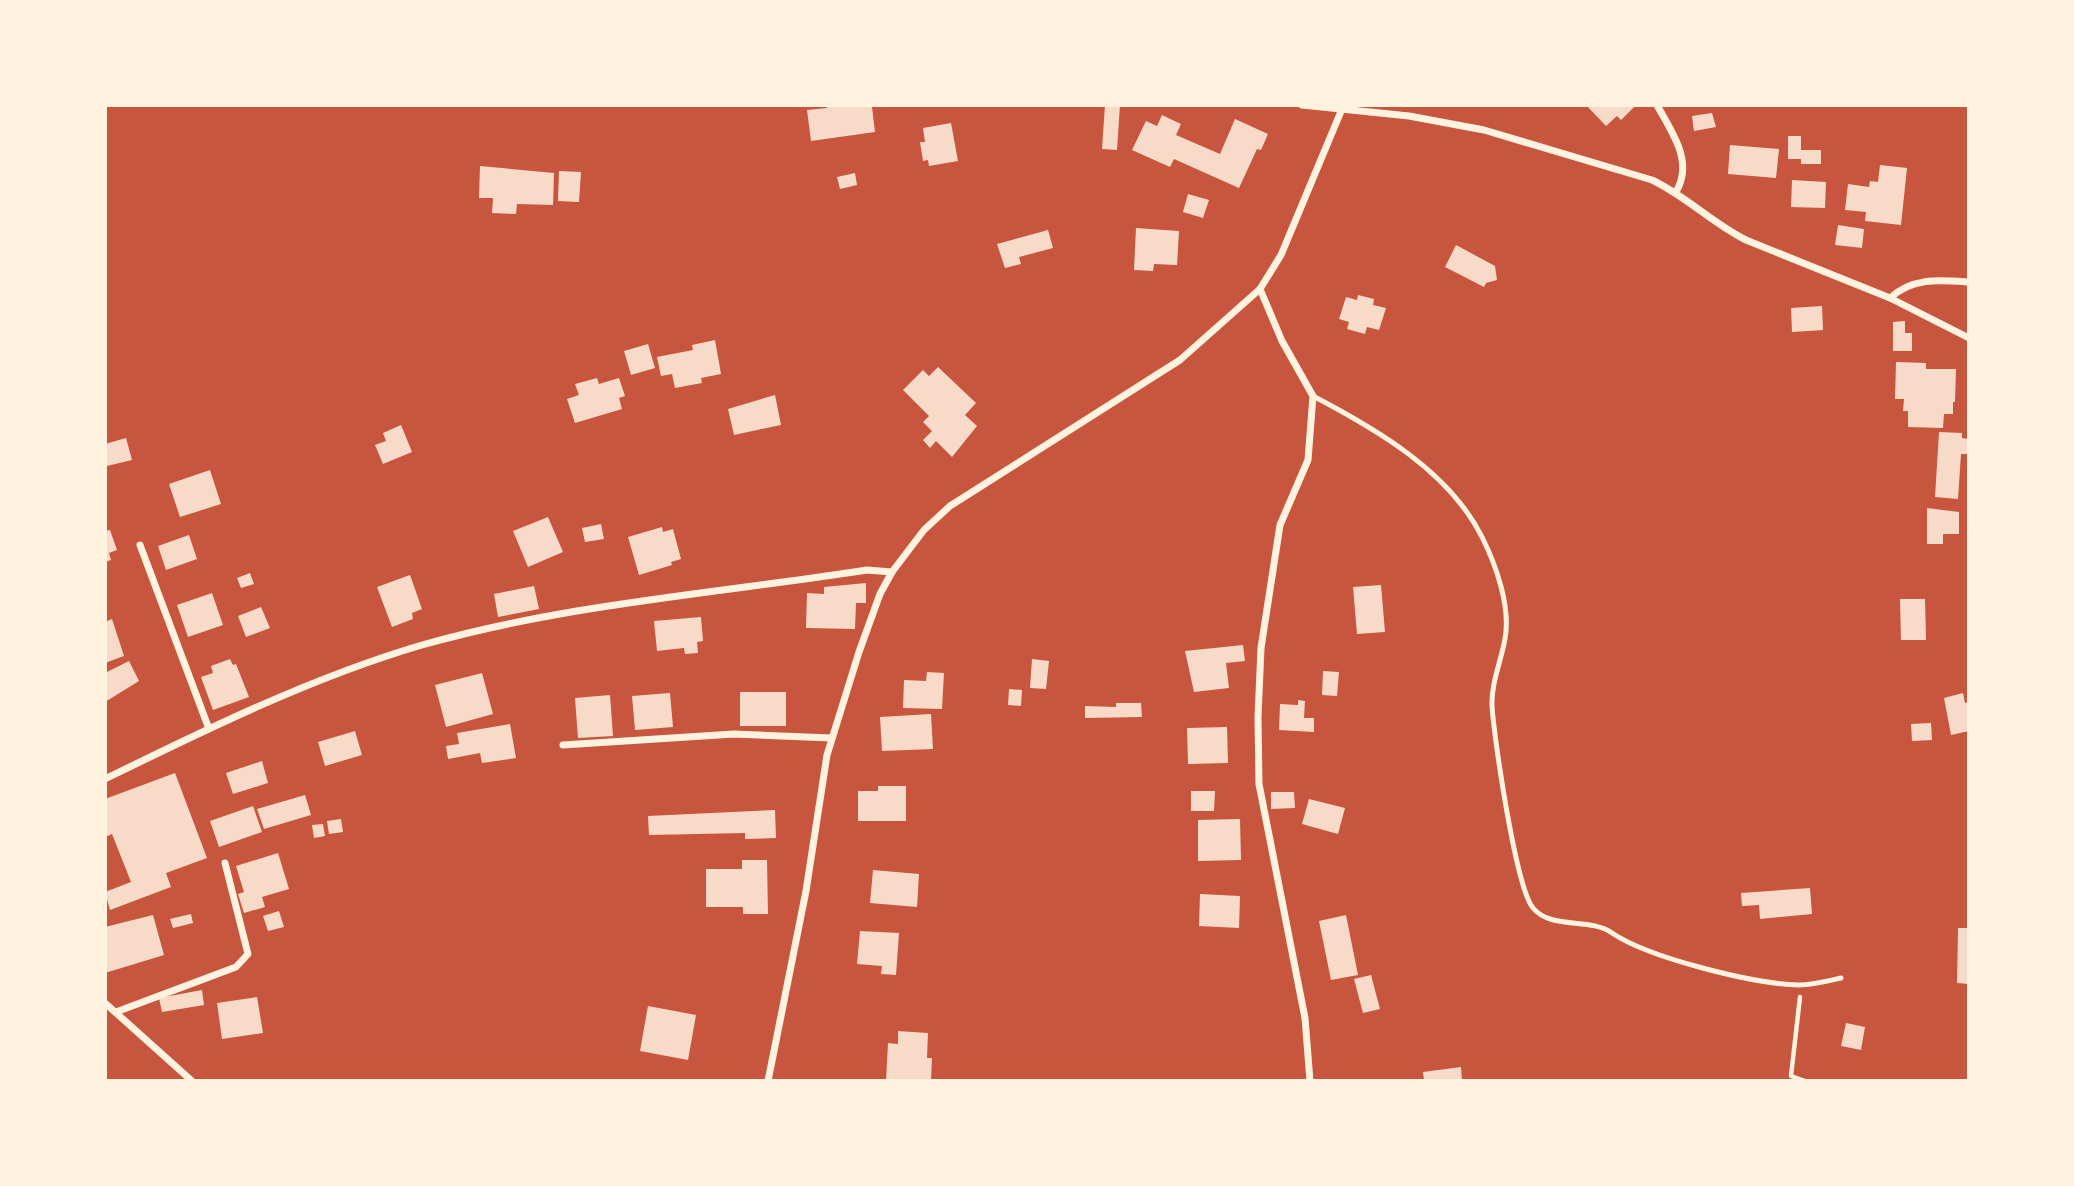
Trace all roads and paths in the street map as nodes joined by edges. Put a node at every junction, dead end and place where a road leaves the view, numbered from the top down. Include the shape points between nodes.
1 (1302, 105) edge
2 (1657, 105) edge
3 (1342, 109) junction
4 (1676, 192) junction
5 (1969, 282) edge
6 (1260, 289) junction
7 (1891, 298) junction
8 (1969, 338) edge
9 (1314, 396) junction
10 (140, 545) dead end
11 (891, 572) junction
12 (209, 729) junction
13 (832, 738) junction
14 (563, 745) dead end
15 (105, 779) edge
16 (225, 863) dead end
17 (1841, 978) dead end
18 (1801, 985) junction
19 (105, 1003) edge
20 (116, 1013) junction
21 (192, 1081) edge
22 (768, 1081) edge
23 (1310, 1081) edge
24 (1805, 1081) edge

1 - 3 street
2 - 4 street via 1684,159
3 - 4 street via 1484,130 1652,180
3 - 6 street via 1281,255
4 - 7 street via 1746,240
5 - 7 street via 1928,280 1907,286
6 - 9 street via 1282,341
6 - 11 street via 1180,360 950,506
7 - 8 street
9 - 18 lane via 1401,449 1445,486 1483,538 1507,618 1492,705 1516,864 1533,908 1559,921 1609,930 1645,952 1766,982
9 - 23 street via 1308,460 1280,525 1261,648 1258,717 1259,784 1305,1018
10 - 12 street
11 - 12 street via 867,570 517,623 422,645
11 - 13 street via 870,619
12 - 15 street
13 - 14 street via 734,734
13 - 22 street
16 - 20 street via 248,954 244,961
17 - 18 lane
18 - 24 path via 1791,1076
19 - 20 street
20 - 21 street

